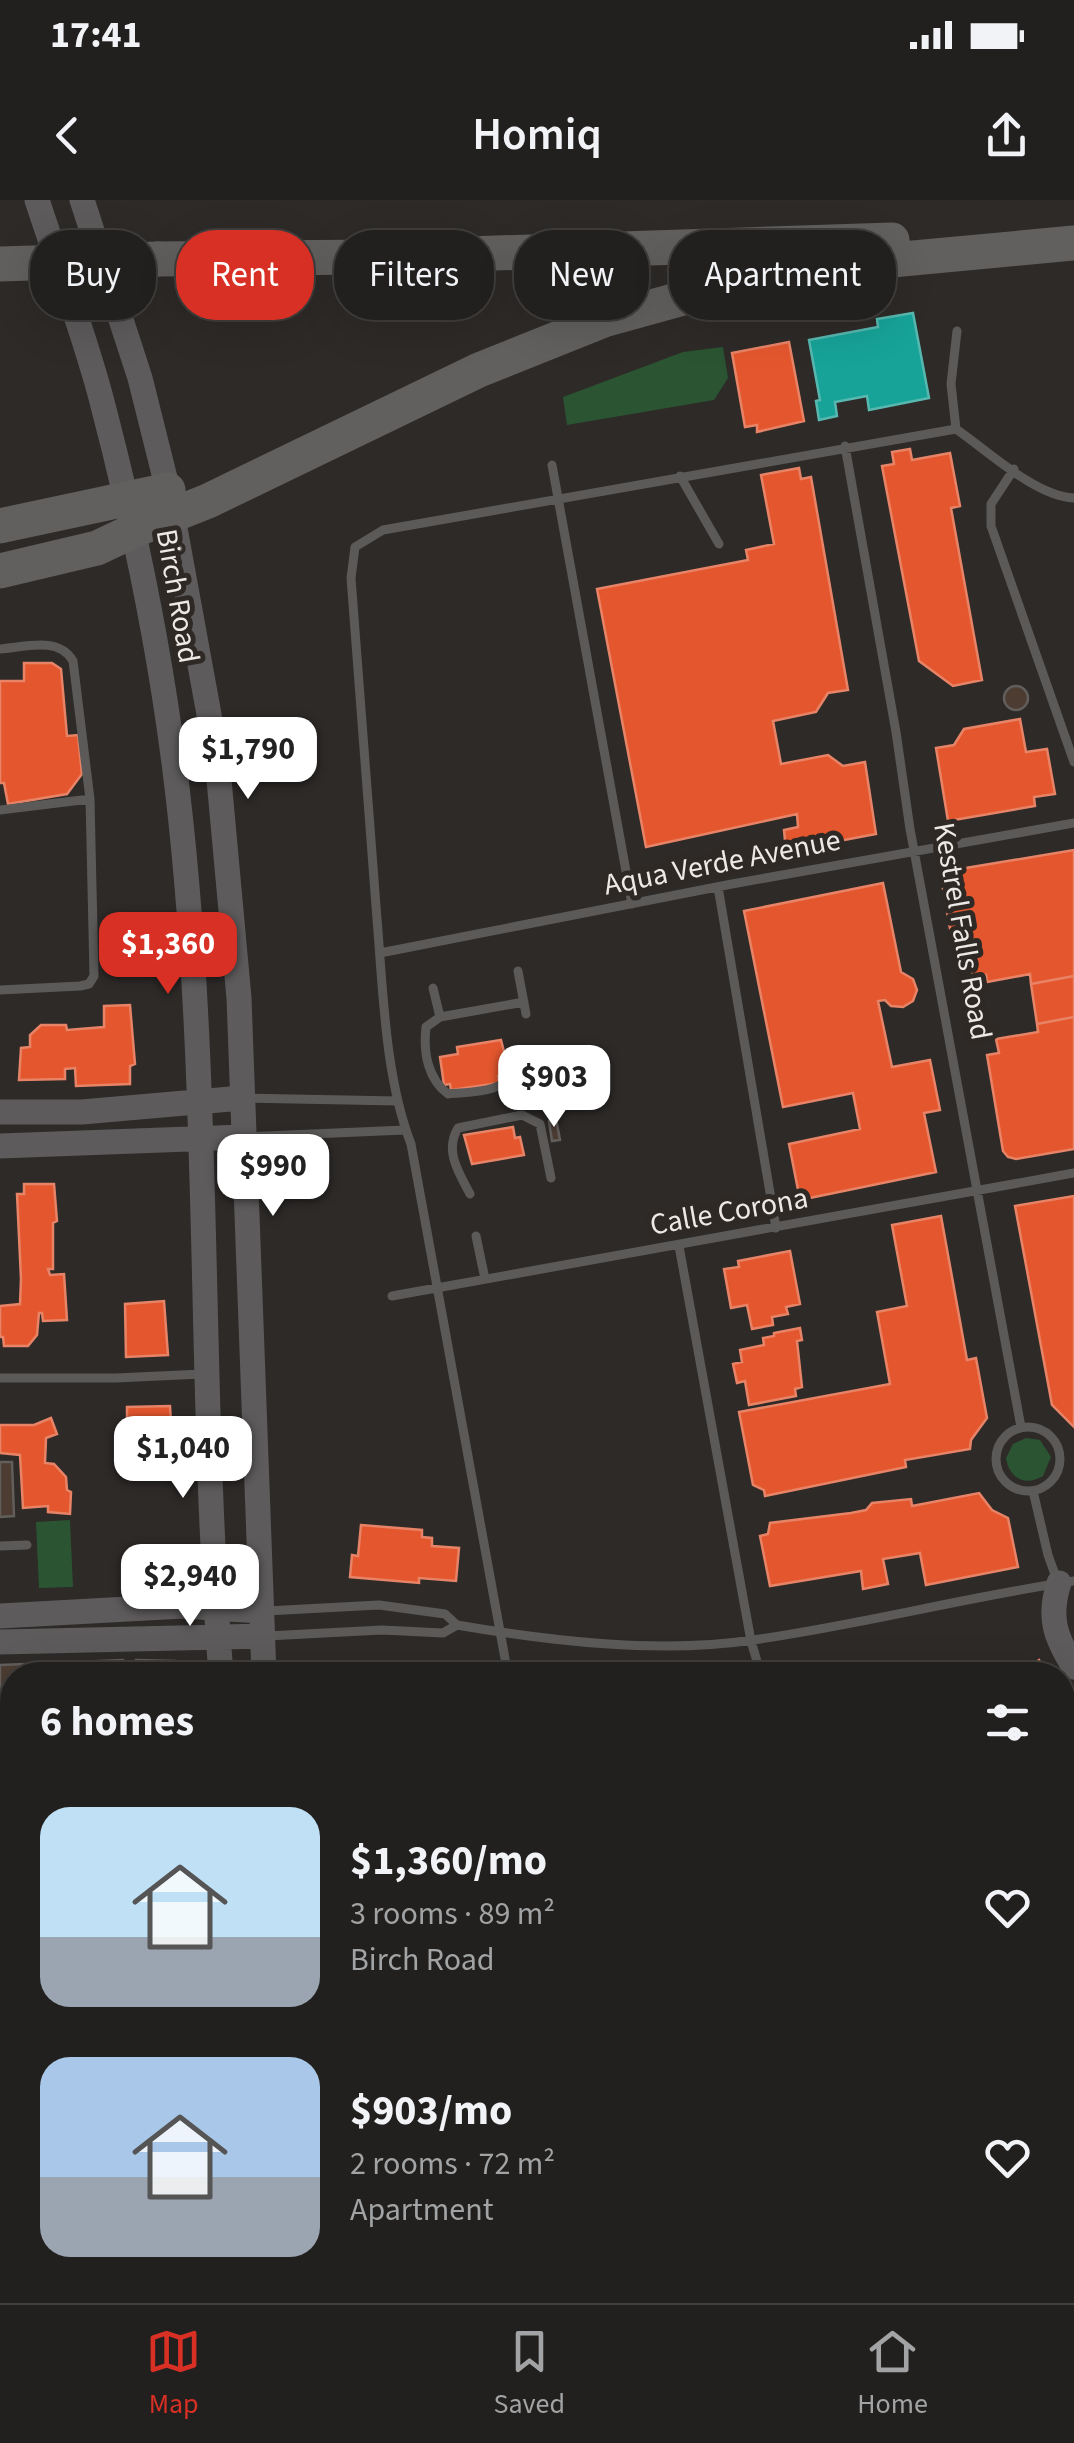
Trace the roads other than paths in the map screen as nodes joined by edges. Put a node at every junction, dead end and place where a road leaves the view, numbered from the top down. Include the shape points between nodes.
1 (37, 200) edge
2 (82, 200) edge
3 (1074, 234) edge
4 (1074, 243) edge
5 (156, 259) edge
6 (30, 263) edge
7 (0, 264) edge
8 (30, 276) edge
9 (0, 280) edge
10 (958, 331) dead end
11 (956, 429) junction
12 (845, 446) junction
13 (552, 465) dead end
14 (1014, 470) junction
15 (680, 476) junction
16 (558, 498) junction
17 (1074, 498) edge
18 (172, 503) junction
19 (131, 515) junction
20 (0, 526) edge
21 (719, 544) dead end
22 (0, 571) edge
23 (0, 648) edge
24 (1074, 762) edge
25 (90, 798) junction
26 (0, 810) edge
27 (1074, 823) edge
28 (915, 852) junction
29 (718, 887) junction
30 (632, 904) junction
31 (380, 954) junction
32 (518, 970) dead end
33 (433, 988) dead end
34 (0, 990) edge
35 (524, 1002) junction
36 (526, 1014) dead end
37 (440, 1017) junction
38 (535, 1060) dead end
39 (242, 1098) junction
40 (199, 1101) junction
41 (398, 1101) junction
42 (0, 1112) edge
43 (406, 1130) junction
44 (243, 1137) junction
45 (200, 1138) junction
46 (0, 1146) edge
47 (1074, 1173) edge
48 (550, 1178) dead end
49 (977, 1190) junction
50 (470, 1194) dead end
51 (776, 1228) junction
52 (476, 1236) dead end
53 (679, 1246) junction
54 (485, 1279) junction
55 (437, 1287) junction
56 (392, 1296) dead end
57 (207, 1374) junction
58 (0, 1378) edge
59 (1021, 1427) junction
60 (1033, 1491) junction
61 (0, 1546) edge
62 (28, 1546) dead end
63 (1069, 1588) edge
64 (216, 1608) junction
65 (0, 1616) edge
66 (262, 1623) junction
67 (458, 1625) junction
68 (500, 1633) junction
69 (218, 1636) junction
70 (751, 1640) junction
71 (0, 1642) edge
72 (220, 1662) edge
73 (264, 1662) edge
74 (506, 1662) edge
75 (757, 1662) edge
76 (1071, 1662) edge

1 - 19 main road, Birch Road via 99,390
2 - 18 main road, Birch Road
3 - 5 highway
4 - 18 highway via 789,274 604,320
6 - 7 highway, bridge
8 - 9 highway, bridge
10 - 11 lane via 951,384
11 - 12 lane
11 - 14 lane
12 - 15 lane
12 - 28 lane, Kestrel Falls Road
13 - 16 lane
14 - 17 lane via 1038,487
14 - 24 lane via 991,504 991,526
15 - 16 lane
15 - 21 lane
16 - 30 lane
16 - 31 lane via 383,530 355,547 351,578
18 - 19 highway
18 - 39 main road, Birch Road via 216,758
19 - 20 highway
19 - 22 highway via 97,548
19 - 40 main road, Birch Road via 174,764
23 - 25 lane via 67,650
25 - 26 lane
25 - 34 lane via 94,976 80,986
27 - 28 lane, Aqua Verde Avenue
28 - 29 lane, Aqua Verde Avenue
28 - 49 lane, Kestrel Falls Road
29 - 30 lane, Aqua Verde Avenue
29 - 51 lane
30 - 31 lane, Aqua Verde Avenue
31 - 41 lane
32 - 35 lane
33 - 37 lane
35 - 36 lane
35 - 37 lane
37 - 38 lane via 426,1028 424,1041 433,1082 448,1094 504,1085 516,1066
39 - 40 main road
39 - 41 lane
39 - 44 main road, Birch Road
40 - 42 main road
40 - 45 main road, Birch Road
41 - 43 lane
43 - 44 lane
43 - 55 lane
44 - 45 main road
44 - 66 main road, Birch Road
45 - 46 main road
45 - 57 main road, Birch Road
47 - 49 lane, Calle Corona
48 - 50 lane via 540,1124 522,1115 454,1133 454,1161
49 - 51 lane, Calle Corona
49 - 59 lane, Kestrel Falls Road
51 - 53 lane, Calle Corona
52 - 54 lane
53 - 54 lane, Calle Corona
53 - 70 lane
54 - 55 lane, Calle Corona
55 - 56 lane, Calle Corona
55 - 68 lane
57 - 58 lane
57 - 64 main road, Birch Road
59 - 60 lane via 1003,1438 996,1459 1003,1480
59 - 60 lane via 1042,1429 1060,1453 1057,1474
60 - 63 lane via 1040,1526
61 - 62 lane
63 - 70 lane
63 - 76 main road via 1051,1610
64 - 65 main road
64 - 66 main road
64 - 69 main road, Birch Road
66 - 67 lane via 443,1633
66 - 67 lane via 378,1605 445,1614
66 - 69 main road
66 - 73 main road, Birch Road
67 - 68 lane
68 - 70 lane via 692,1645
68 - 74 lane
69 - 71 main road
69 - 72 main road, Birch Road
70 - 75 lane

